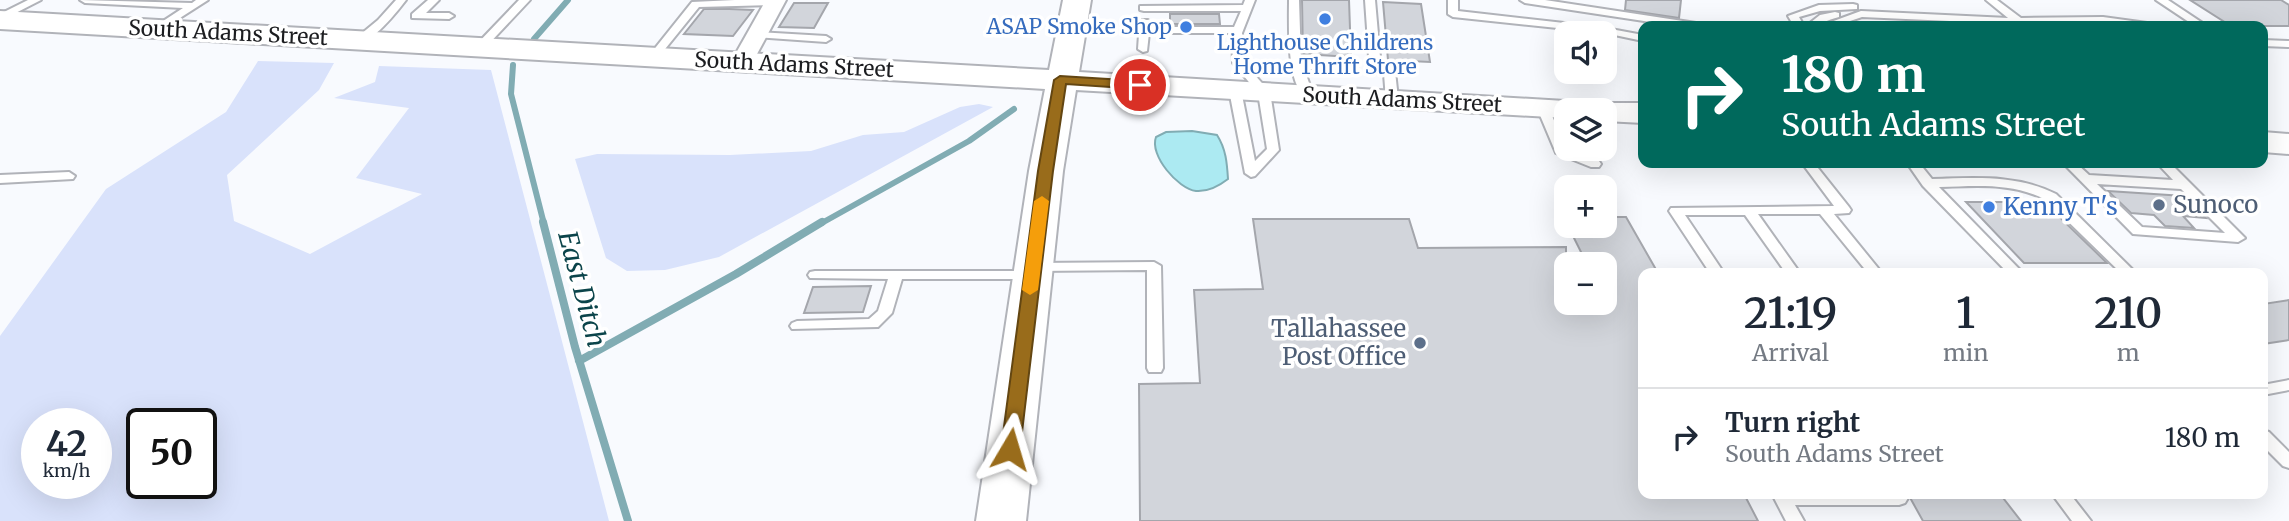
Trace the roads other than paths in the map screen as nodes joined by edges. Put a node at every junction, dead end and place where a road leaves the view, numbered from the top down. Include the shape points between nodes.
1 (36, 0) edge
2 (85, 0) edge
3 (401, 0) edge
4 (434, 0) edge
5 (525, 0) edge
6 (1077, 0) edge
7 (1294, 0) edge
8 (1370, 0) edge
9 (1453, 0) edge
10 (1524, 0) edge
11 (1991, 0) edge
12 (2161, 0) edge
13 (776, 1) edge
14 (199, 3) edge
15 (1568, 3) edge
16 (1144, 4) edge
17 (1248, 4) edge
18 (1854, 8) edge
19 (449, 16) dead end
20 (0, 19) edge
21 (1564, 21) edge
22 (1668, 21) edge
23 (1796, 21) edge
24 (1818, 21) edge
25 (1833, 21) edge
26 (1990, 21) edge
27 (2018, 21) edge
28 (2083, 21) edge
29 (2110, 21) edge
30 (2194, 21) edge
31 (1554, 25) edge
32 (158, 29) junction
33 (1143, 30) junction
34 (1238, 30) junction
35 (1617, 34) edge
36 (1638, 37) edge
37 (826, 39) dead end
38 (359, 41) junction
39 (2268, 43) edge
40 (2289, 44) edge
41 (480, 47) junction
42 (750, 49) junction
43 (1143, 49) dead end
44 (653, 57) junction
45 (1296, 65) junction
46 (1341, 67) dead end
47 (1060, 80) junction
48 (1250, 91) junction
49 (1307, 94) junction
50 (1392, 99) junction
51 (1554, 109) edge
52 (1617, 112) edge
53 (1638, 113) edge
54 (2268, 142) edge
55 (2289, 144) edge
56 (2268, 158) edge
57 (2289, 160) edge
58 (1812, 168) edge
59 (1917, 168) edge
60 (2074, 168) edge
61 (2168, 168) edge
62 (69, 176) dead end
63 (0, 179) edge
64 (2085, 179) junction
65 (1928, 183) junction
66 (2185, 185) junction
67 (1824, 209) junction
68 (1748, 210) junction
69 (1714, 268) edge
70 (1789, 268) edge
71 (1871, 268) edge
72 (2010, 268) edge
73 (2124, 268) edge
74 (1032, 271) junction
75 (815, 275) dead end
76 (896, 275) junction
77 (797, 326) dead end
78 (1155, 368) dead end
79 (2289, 385) edge
80 (2268, 389) edge
81 (2268, 441) edge
82 (2289, 462) edge
83 (1783, 499) edge
84 (2064, 499) edge
85 (1001, 521) edge
86 (1795, 521) edge
87 (2082, 521) edge

1 - 20 lane
2 - 14 lane
3 - 38 lane
4 - 19 lane via 416,16
5 - 41 lane
6 - 47 main road
7 - 45 lane
8 - 50 lane via 1376,71 1389,71
9 - 31 lane via 1453,14
10 - 15 lane
11 - 27 lane
12 - 30 lane
13 - 42 street
13 - 44 lane via 696,4
14 - 32 lane
15 - 21 lane
15 - 22 lane
16 - 17 lane
16 - 33 lane
17 - 34 lane
18 - 23 lane via 1809,9 1793,16
18 - 24 lane
18 - 25 lane
18 - 26 lane
20 - 32 main road, South Adams Street
28 - 29 lane
32 - 38 main road, South Adams Street
33 - 34 lane
33 - 43 lane
34 - 48 lane via 1238,63
35 - 36 lane
37 - 42 lane
38 - 41 main road, South Adams Street
39 - 40 lane
41 - 44 main road, South Adams Street
42 - 44 main road, South Adams Street
42 - 47 main road, South Adams Street
45 - 46 lane
45 - 49 lane
47 - 48 main road, South Adams Street
47 - 74 main road
48 - 48 lane via 1251,173 1273,150
48 - 49 main road, South Adams Street
49 - 50 main road, South Adams Street
50 - 51 main road, South Adams Street
52 - 53 main road
54 - 55 main road
56 - 57 main road
58 - 67 lane via 1844,209
59 - 65 lane
60 - 64 lane
61 - 66 lane
62 - 63 lane
64 - 66 lane
64 - 66 lane via 2138,231 2238,238
65 - 72 lane
65 - 73 lane via 2020,183 2039,189
67 - 68 lane
67 - 71 lane
68 - 69 lane via 1676,211
68 - 70 lane
74 - 76 lane
74 - 78 lane via 1154,266
74 - 85 main road
75 - 76 lane
76 - 77 lane via 885,313 873,324
79 - 80 lane
81 - 82 lane
83 - 86 lane
84 - 87 lane

